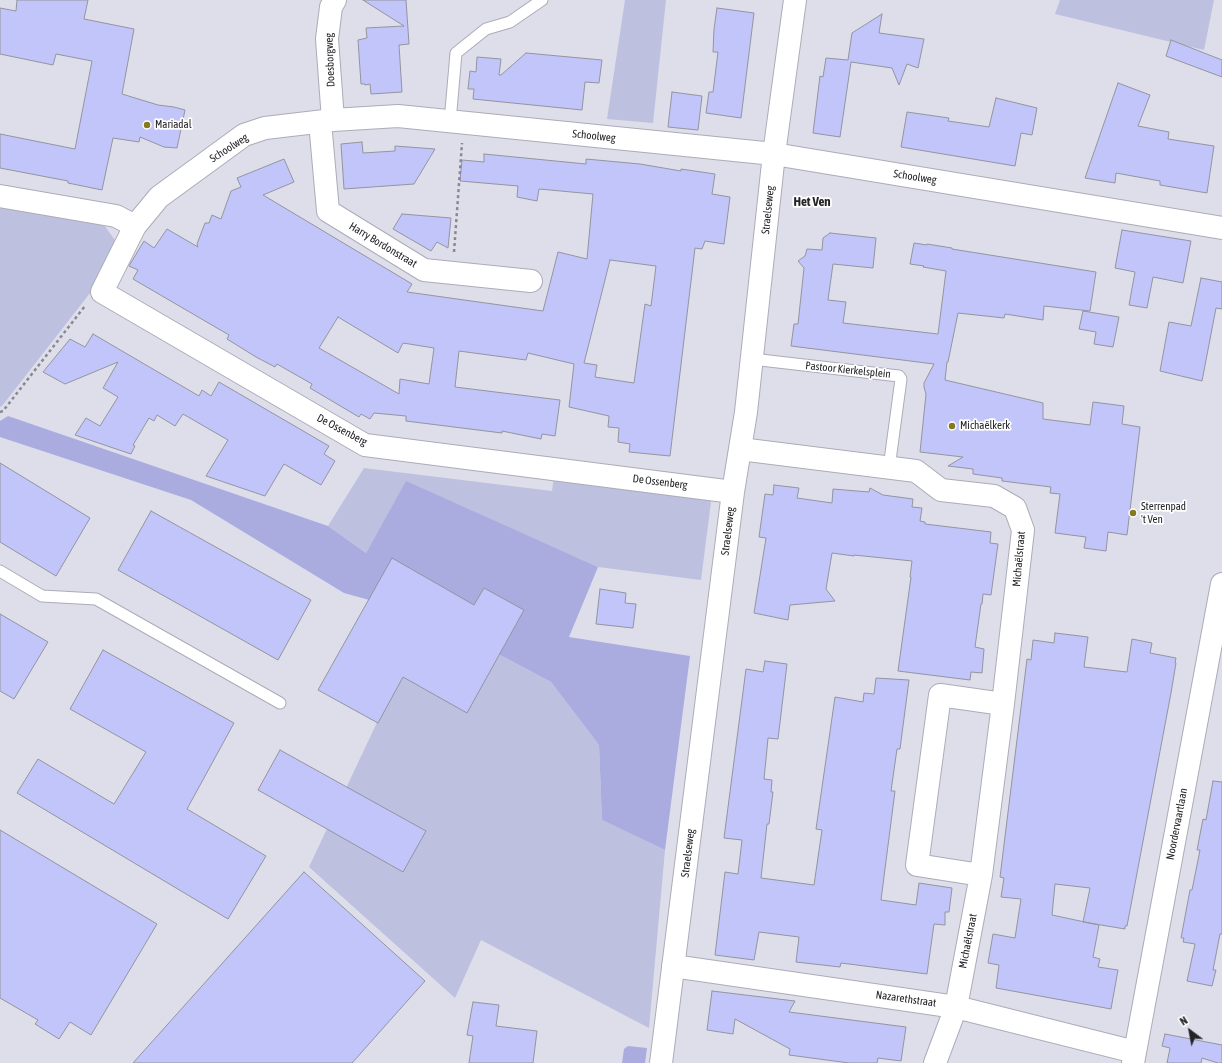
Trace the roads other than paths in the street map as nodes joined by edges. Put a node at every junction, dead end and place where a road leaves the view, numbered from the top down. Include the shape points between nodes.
1 (335, 0) edge
2 (542, 0) edge
3 (795, 0) edge
4 (326, 121) junction
5 (457, 122) junction
6 (774, 154) junction
7 (0, 196) edge
8 (135, 226) junction
9 (1222, 228) edge
10 (531, 281) dead end
11 (752, 359) junction
12 (740, 449) junction
13 (889, 468) junction
14 (733, 492) junction
15 (0, 571) edge
16 (1222, 584) edge
17 (280, 703) dead end
18 (1003, 704) junction
19 (981, 875) junction
20 (673, 966) junction
21 (956, 1006) junction
22 (1134, 1058) edge
23 (661, 1063) edge
24 (935, 1063) edge

1 - 4 street, Doesborgweg via 331,7 327,39
2 - 5 lane via 510,22 486,29 456,53
3 - 6 street, Straelseweg
4 - 5 street, Schoolweg via 398,116
4 - 8 street, Schoolweg via 265,128 244,135 159,196
4 - 10 street, Harry Bordonstraat via 328,211 424,270
5 - 6 street, Schoolweg
6 - 9 street, Schoolweg
6 - 11 street, Straelseweg
7 - 8 street via 116,216
8 - 14 street, De Ossenberg via 102,292 365,445
11 - 12 street, Straelseweg
11 - 13 lane, Pastoor Kierkelsplein via 899,376
12 - 13 street, Michaëlstraat
12 - 14 street, Straelseweg
13 - 18 street, Michaëlstraat via 916,471 941,490 994,496 1015,508 1023,530
14 - 20 street, Straelseweg
15 - 17 lane via 42,596 96,599
16 - 22 street, Noordervaartlaan
18 - 19 street, Michaëlstraat
18 - 19 street via 940,695 917,865
19 - 21 street, Michaëlstraat
20 - 21 street, Nazarethstraat
20 - 23 street, Straelseweg
21 - 22 street, Nazarethstraat
21 - 24 street, Michaëlstraat

